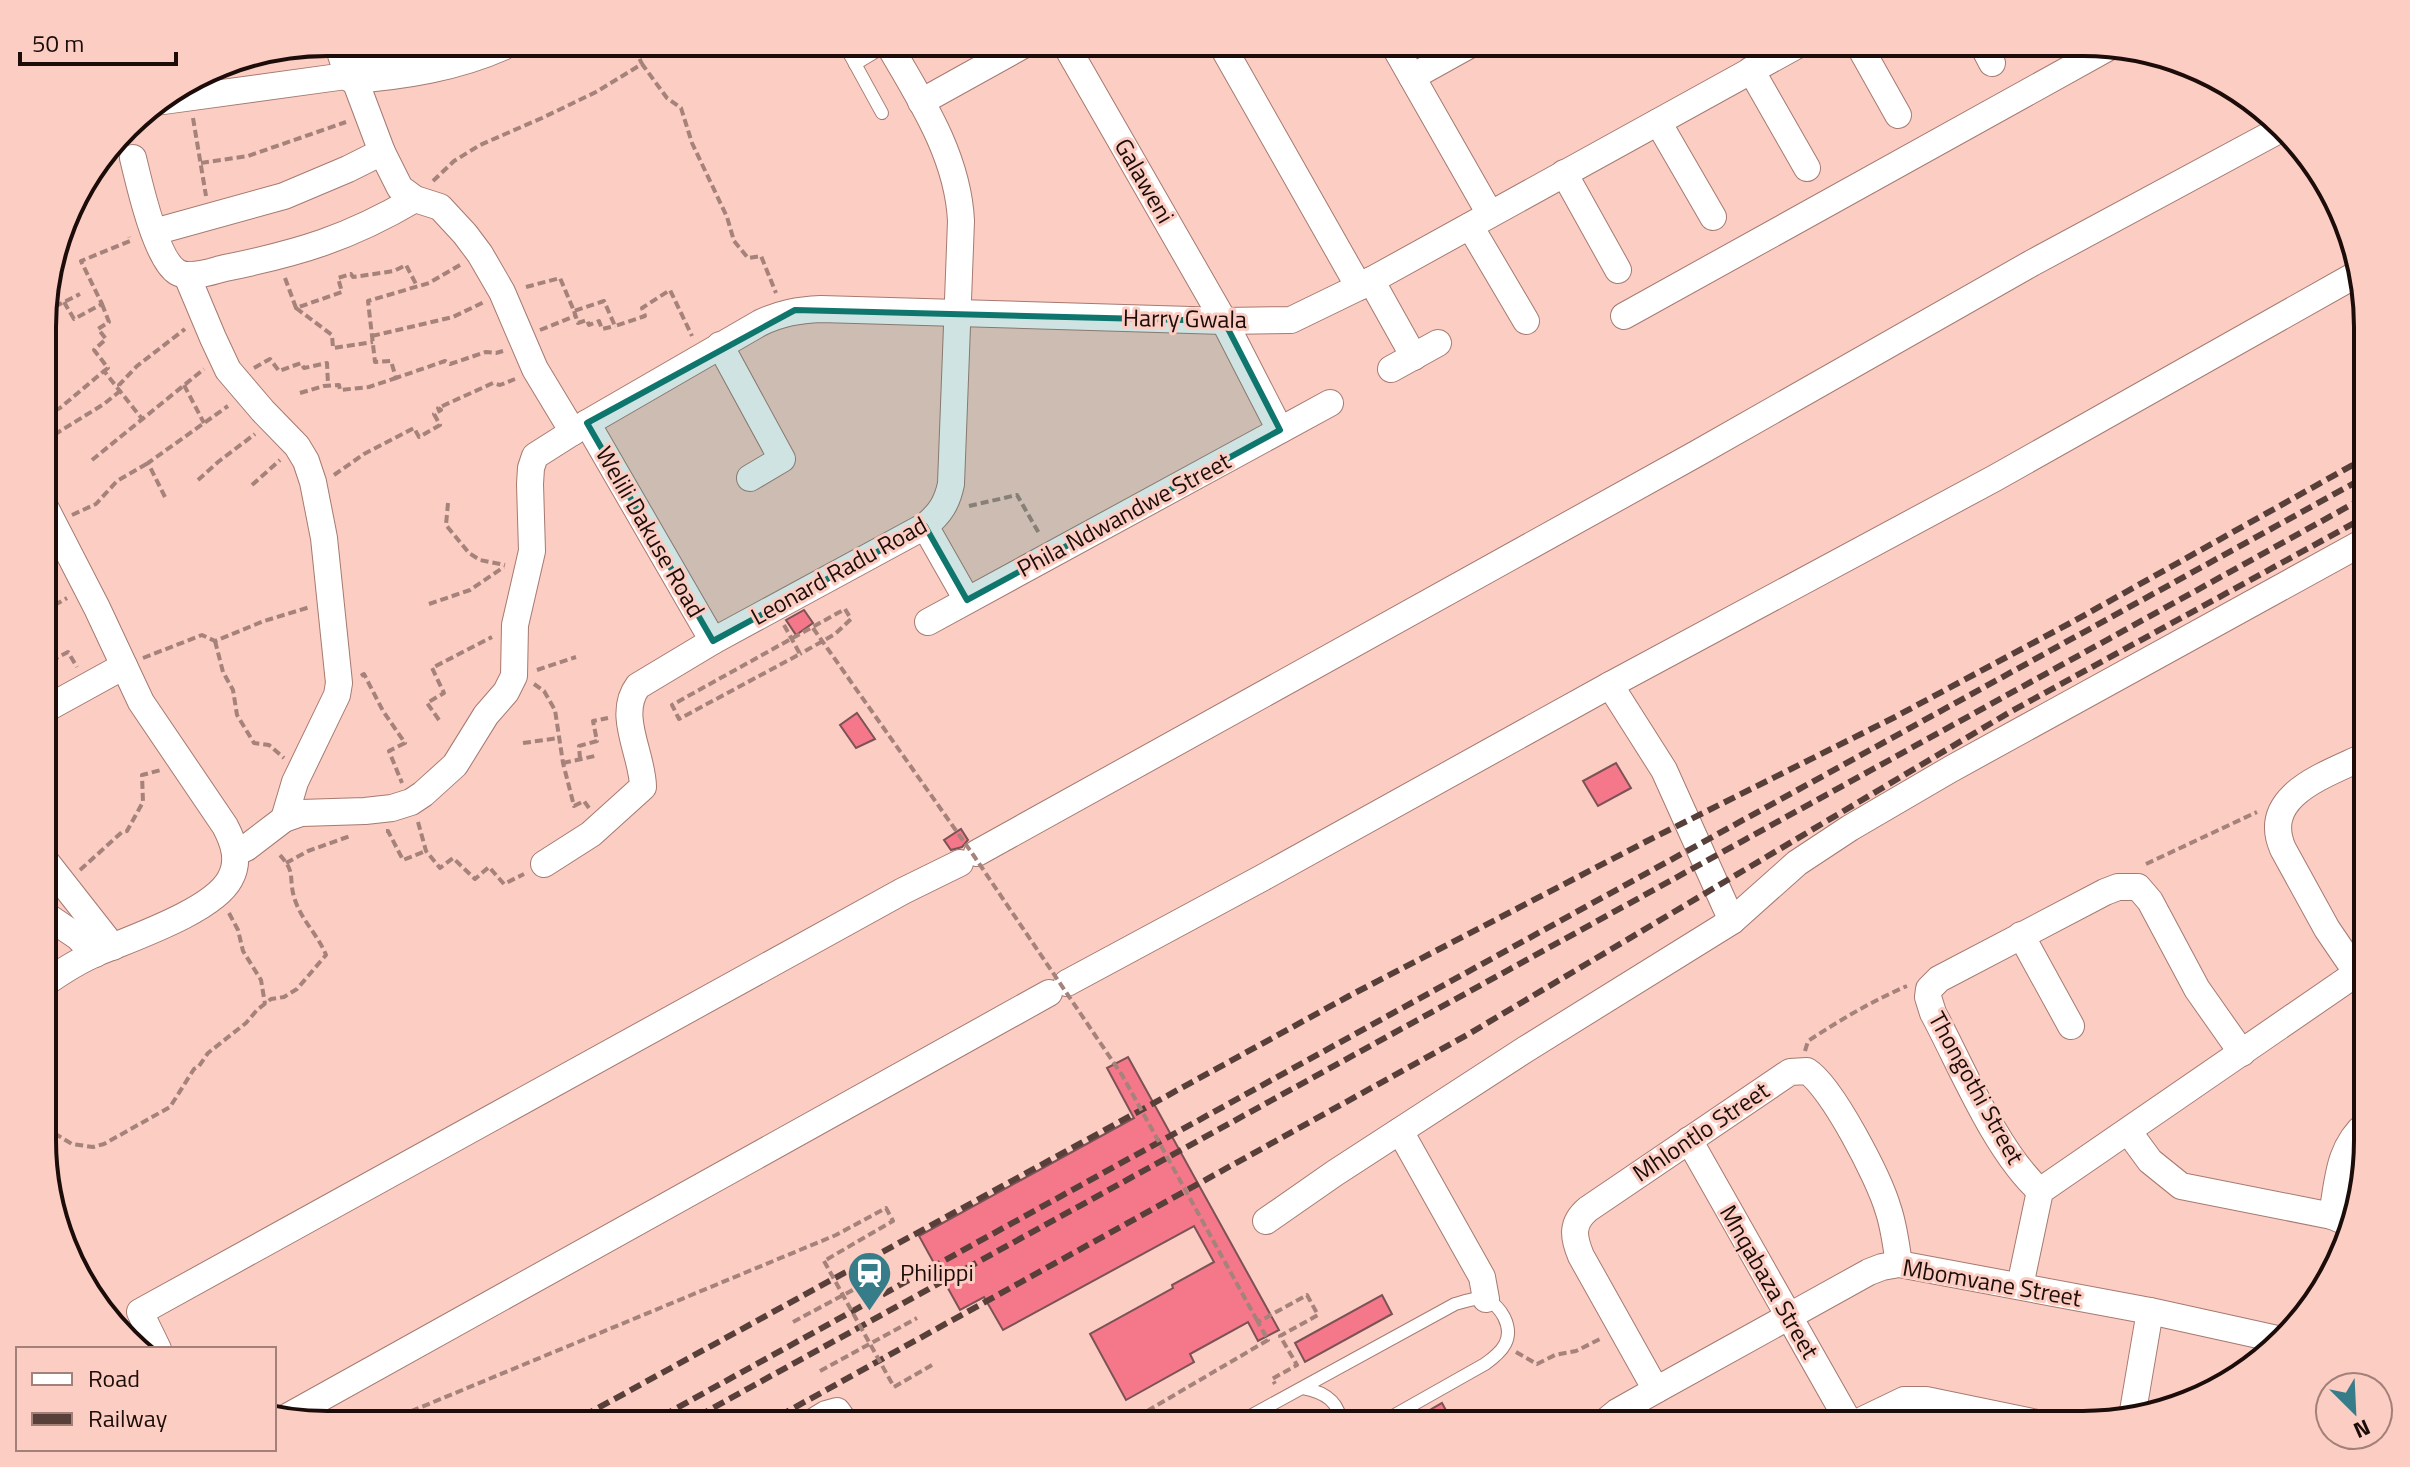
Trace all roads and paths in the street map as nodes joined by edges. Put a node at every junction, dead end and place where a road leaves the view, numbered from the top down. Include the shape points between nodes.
1 (1229, 56) edge
2 (1400, 56) edge
3 (1449, 56) edge
4 (1777, 56) edge
5 (1865, 56) edge
6 (460, 57) edge
7 (639, 57) edge
8 (851, 57) edge
9 (866, 57) edge
10 (895, 57) edge
11 (1003, 57) edge
12 (1072, 57) edge
13 (2092, 57) edge
14 (347, 59) edge
15 (642, 64) junction
16 (855, 64) junction
17 (1751, 70) junction
18 (1412, 77) junction
19 (189, 96) junction
20 (184, 97) edge
21 (921, 102) junction
22 (882, 113) dead end
23 (367, 115) junction
24 (1898, 115) dead end
25 (1658, 122) junction
26 (2273, 133) edge
27 (382, 152) junction
28 (133, 158) dead end
29 (201, 163) junction
30 (1807, 168) dead end
31 (1564, 173) junction
32 (415, 199) junction
33 (210, 217) junction
34 (1713, 217) dead end
35 (1480, 220) junction
36 (152, 226) junction
37 (480, 254) junction
38 (278, 257) junction
39 (1618, 270) dead end
40 (187, 276) junction
41 (2349, 278) edge
42 (1365, 283) junction
43 (417, 286) junction
44 (502, 292) junction
45 (80, 294) dead end
46 (64, 302) junction
47 (102, 304) junction
48 (57, 305) edge
49 (296, 308) junction
50 (574, 314) junction
51 (957, 314) junction
52 (777, 315) junction
53 (203, 316) junction
54 (1624, 316) dead end
55 (1224, 321) junction
56 (1526, 321) dead end
57 (615, 326) junction
58 (372, 336) junction
59 (521, 340) junction
60 (373, 342) junction
61 (1438, 343) dead end
62 (712, 350) junction
63 (221, 355) junction
64 (1414, 357) junction
65 (535, 369) junction
66 (1391, 369) dead end
67 (104, 371) junction
68 (396, 378) junction
69 (184, 385) junction
70 (328, 385) junction
71 (241, 386) junction
72 (120, 391) junction
73 (300, 393) dead end
74 (1330, 403) dead end
75 (56, 410) edge
76 (143, 420) junction
77 (273, 422) junction
78 (204, 423) junction
79 (580, 428) junction
80 (1280, 430) junction
81 (56, 434) edge
82 (297, 446) junction
83 (92, 460) dead end
84 (148, 463) junction
85 (750, 478) dead end
86 (198, 480) dead end
87 (313, 482) junction
88 (951, 484) junction
89 (252, 485) dead end
90 (165, 497) dead end
91 (448, 503) dead end
92 (56, 513) edge
93 (925, 526) junction
94 (56, 528) edge
95 (2353, 548) edge
96 (1052, 554) junction
97 (967, 600) junction
98 (332, 602) junction
99 (429, 604) dead end
100 (780, 618) dead end
101 (928, 622) dead end
102 (515, 625) junction
103 (813, 628) junction
104 (215, 641) junction
105 (713, 641) junction
106 (800, 654) junction
107 (576, 657) dead end
108 (56, 658) edge
109 (124, 666) junction
110 (514, 676) junction
111 (339, 683) junction
112 (1610, 685) junction
113 (87, 687) junction
114 (56, 704) edge
115 (630, 714) junction
116 (439, 720) dead end
117 (559, 738) junction
118 (523, 743) dead end
119 (595, 756) dead end
120 (580, 759) junction
121 (181, 761) junction
122 (2353, 762) edge
123 (563, 763) junction
124 (299, 772) junction
125 (411, 802) junction
126 (616, 813) junction
127 (2280, 814) junction
128 (284, 819) junction
129 (363, 821) junction
130 (245, 847) junction
131 (426, 851) junction
132 (286, 863) junction
133 (544, 864) joint
134 (56, 875) edge
135 (63, 885) junction
136 (2129, 885) junction
137 (220, 893) junction
138 (1732, 921) junction
139 (56, 922) edge
140 (2021, 935) junction
141 (104, 950) junction
142 (2353, 959) edge
143 (2353, 976) edge
144 (56, 977) edge
145 (1929, 989) junction
146 (265, 1004) junction
147 (2071, 1026) dead end
148 (2242, 1053) junction
149 (1807, 1071) junction
150 (1400, 1131) junction
151 (2128, 1131) junction
152 (56, 1134) edge
153 (2353, 1136) edge
154 (1689, 1140) junction
155 (2040, 1191) junction
156 (2339, 1219) edge
157 (1266, 1221) dead end
158 (1899, 1264) junction
159 (890, 1270) dead end
160 (2020, 1286) junction
161 (843, 1295) junction
162 (1486, 1299) junction
163 (2150, 1311) junction
164 (1788, 1316) junction
165 (917, 1318) dead end
166 (793, 1322) dead end
167 (1258, 1322) junction
168 (1622, 1327) junction
169 (2269, 1337) edge
170 (870, 1343) junction
171 (1505, 1346) junction
172 (157, 1347) edge
173 (932, 1365) dead end
174 (820, 1371) dead end
175 (1275, 1384) dead end
176 (1303, 1388) junction
177 (1656, 1390) junction
178 (2134, 1406) edge
179 (300, 1409) edge
180 (1261, 1410) edge
181 (1337, 1410) edge
182 (1403, 1410) edge
183 (1620, 1410) edge
184 (1844, 1410) edge
185 (1882, 1410) edge
186 (1975, 1410) edge
187 (412, 1411) edge
188 (1148, 1411) edge

1 - 42 street
2 - 18 street
3 - 18 street
4 - 17 street, Harry Gwala
5 - 24 street
6 - 14 street via 431,65
7 - 15 path
8 - 16 lane
9 - 16 lane
10 - 21 street, Leonard Radu Road
11 - 21 street
12 - 55 street, Galaweni
13 - 54 street
14 - 19 street
14 - 23 street
15 - 32 path via 586,97 480,145 454,161
15 - 52 path via 681,108 734,241 748,258 761,256 776,291
16 - 22 lane
17 - 25 street, Harry Gwala
17 - 30 street
18 - 35 street
19 - 20 street
19 - 29 path
21 - 51 street, Leonard Radu Road via 960,199
23 - 27 street
23 - 29 path via 248,156
25 - 31 street, Harry Gwala
25 - 34 street
26 - 172 street via 140,1312
27 - 32 street via 400,188
27 - 33 street via 284,196
28 - 36 street
29 - 33 path
31 - 35 street, Harry Gwala
31 - 39 street
32 - 37 street, Welili Dakuse Road via 440,207
32 - 38 street via 344,236
33 - 36 street
35 - 42 street, Harry Gwala
35 - 56 street
36 - 40 street via 173,268
36 - 47 path via 126,228 130,241 81,261
37 - 43 path
37 - 44 street, Welili Dakuse Road
38 - 40 street
38 - 49 path
40 - 53 street
41 - 112 street via 1995,478
42 - 55 street, Harry Gwala via 1291,320
42 - 64 street
43 - 49 path via 406,265 351,274 338,278 342,292
43 - 58 path via 368,301
44 - 50 path via 560,278
44 - 58 path via 453,317
44 - 59 street, Welili Dakuse Road
45 - 46 path
46 - 47 path via 74,319
46 - 48 path
47 - 67 path via 109,322 98,329 106,339 94,350 108,368
49 - 60 path via 332,335 333,348
50 - 57 path via 578,323 599,321 602,329
50 - 57 path via 604,301
50 - 59 path
51 - 52 street, Harry Gwala via 821,309
51 - 55 street, Harry Gwala
51 - 88 street, Leonard Radu Road
52 - 62 street, Harry Gwala
53 - 63 street
53 - 72 path via 137,366 119,385
55 - 80 street
57 - 62 path via 645,316 642,308 670,290
58 - 60 path
59 - 65 street, Welili Dakuse Road
59 - 68 path via 496,353 445,361
60 - 68 path via 375,362 391,361
61 - 64 street
62 - 79 street, Harry Gwala
62 - 85 street via 782,459
63 - 69 path
63 - 71 street
64 - 66 street
65 - 79 street, Welili Dakuse Road
65 - 87 path via 438,408 434,414 440,425 419,437 414,428
67 - 72 path
67 - 75 path
68 - 70 path via 340,390 339,385
69 - 76 path
69 - 78 path
70 - 71 path via 327,363 304,368 301,363 279,371 270,359
70 - 73 path
71 - 77 street
71 - 78 path
72 - 76 path
72 - 81 path
74 - 80 street, Phila Ndwandwe Street
76 - 83 path
77 - 82 street
77 - 86 path
78 - 84 path
79 - 102 street, Harry Gwala via 535,456 531,468 532,551
79 - 105 street, Welili Dakuse Road
80 - 96 street, Phila Ndwandwe Street
82 - 87 street
82 - 89 path
84 - 90 path
84 - 92 path via 117,481 96,504
87 - 98 street
88 - 93 street, Leonard Radu Road via 945,504
88 - 96 path via 966,507 1017,495
91 - 99 path via 446,525 469,553 507,565 470,590
93 - 97 street
93 - 105 street, Leonard Radu Road
94 - 109 street
95 - 138 street via 1850,828 1797,863
96 - 97 street, Phila Ndwandwe Street
97 - 101 street, Phila Ndwandwe Street
98 - 104 path
98 - 111 street
100 - 106 path
102 - 110 street
102 - 116 path via 432,668 444,693 427,703
103 - 106 path via 845,609 851,619
103 - 106 path via 672,705 679,719
103 - 167 path, bridge via 1122,1075
104 - 109 path via 202,635
104 - 124 path via 237,715 254,743 269,745
105 - 115 street, Leonard Radu Road via 638,686 631,695
107 - 110 path
108 - 113 path via 68,652
109 - 113 street
109 - 121 street
110 - 117 path via 544,691 555,710
110 - 125 street via 455,765
111 - 124 street via 333,707
111 - 125 path via 364,674 405,743 389,751
112 - 138 street via 1664,770
112 - 179 street
113 - 114 street
115 - 120 path via 593,721 597,741 579,746
115 - 126 street via 643,787
117 - 118 path
117 - 123 path
119 - 120 path
120 - 123 path
121 - 130 street
121 - 135 path via 142,775 143,802 136,819
122 - 127 street via 2298,790
123 - 126 path via 574,806 584,801 589,808 605,801
124 - 128 street
125 - 129 street
125 - 131 path via 409,811
126 - 133 street
127 - 136 path via 2257,812 2140,867
127 - 142 street via 2277,827 2283,849 2327,929
128 - 129 street via 314,811
128 - 130 street
129 - 131 path via 375,834 388,831 403,860
129 - 132 path via 349,837
130 - 132 path via 272,847
130 - 137 street
131 - 133 path via 440,868 453,858 475,879 489,867 504,884
132 - 146 path via 302,919 326,955 297,989
134 - 135 street
135 - 141 street
136 - 140 street, Thongothi Street
136 - 148 street via 2150,901 2197,989
137 - 141 street
137 - 146 path via 261,980
138 - 150 street
139 - 141 street
140 - 145 street, Thongothi Street
140 - 147 street
141 - 144 street
143 - 148 street, Thongothi Street
145 - 149 path via 1907,986 1837,1021 1808,1041
145 - 155 street, Thongothi Street via 1933,1013 1990,1123
146 - 152 path via 208,1053 170,1107 93,1147
148 - 151 street, Thongothi Street
149 - 154 street, Mhlontlo Street via 1781,1077
149 - 158 street via 1824,1085 1877,1179
150 - 157 street
150 - 162 street via 1482,1277
151 - 155 street, Thongothi Street
151 - 156 street via 2150,1161 2181,1186
153 - 156 street via 2346,1148
154 - 164 street, Mnqabaza Street
154 - 168 street, Mhlontlo Street via 1588,1209 1575,1226 1581,1256
155 - 160 street
158 - 160 street, Mbomvane Street
158 - 164 street, Mbomvane Street via 1869,1272
159 - 161 path
160 - 163 street, Mbomvane Street
161 - 166 path
161 - 170 path, bridge
161 - 187 path, bridge via 824,1261 893,1221 886,1208 836,1235
162 - 171 lane via 1501,1310 1508,1325
162 - 176 lane via 1455,1304
163 - 169 street, Mbomvane Street
163 - 178 street
164 - 177 street, Mbomvane Street
164 - 184 street, Mnqabaza Street
165 - 170 path
167 - 175 path via 1307,1295 1318,1315 1280,1336 1297,1365 1272,1379
167 - 188 path via 1268,1340
168 - 171 path via 1537,1364
168 - 177 street, Mhlontlo Street
170 - 173 path, bridge via 894,1387
170 - 174 path
171 - 182 lane via 1485,1364
176 - 180 lane
176 - 181 lane via 1321,1391
177 - 183 street, Mbomvane Street
185 - 186 street, Mnqabaza Street via 1904,1400

